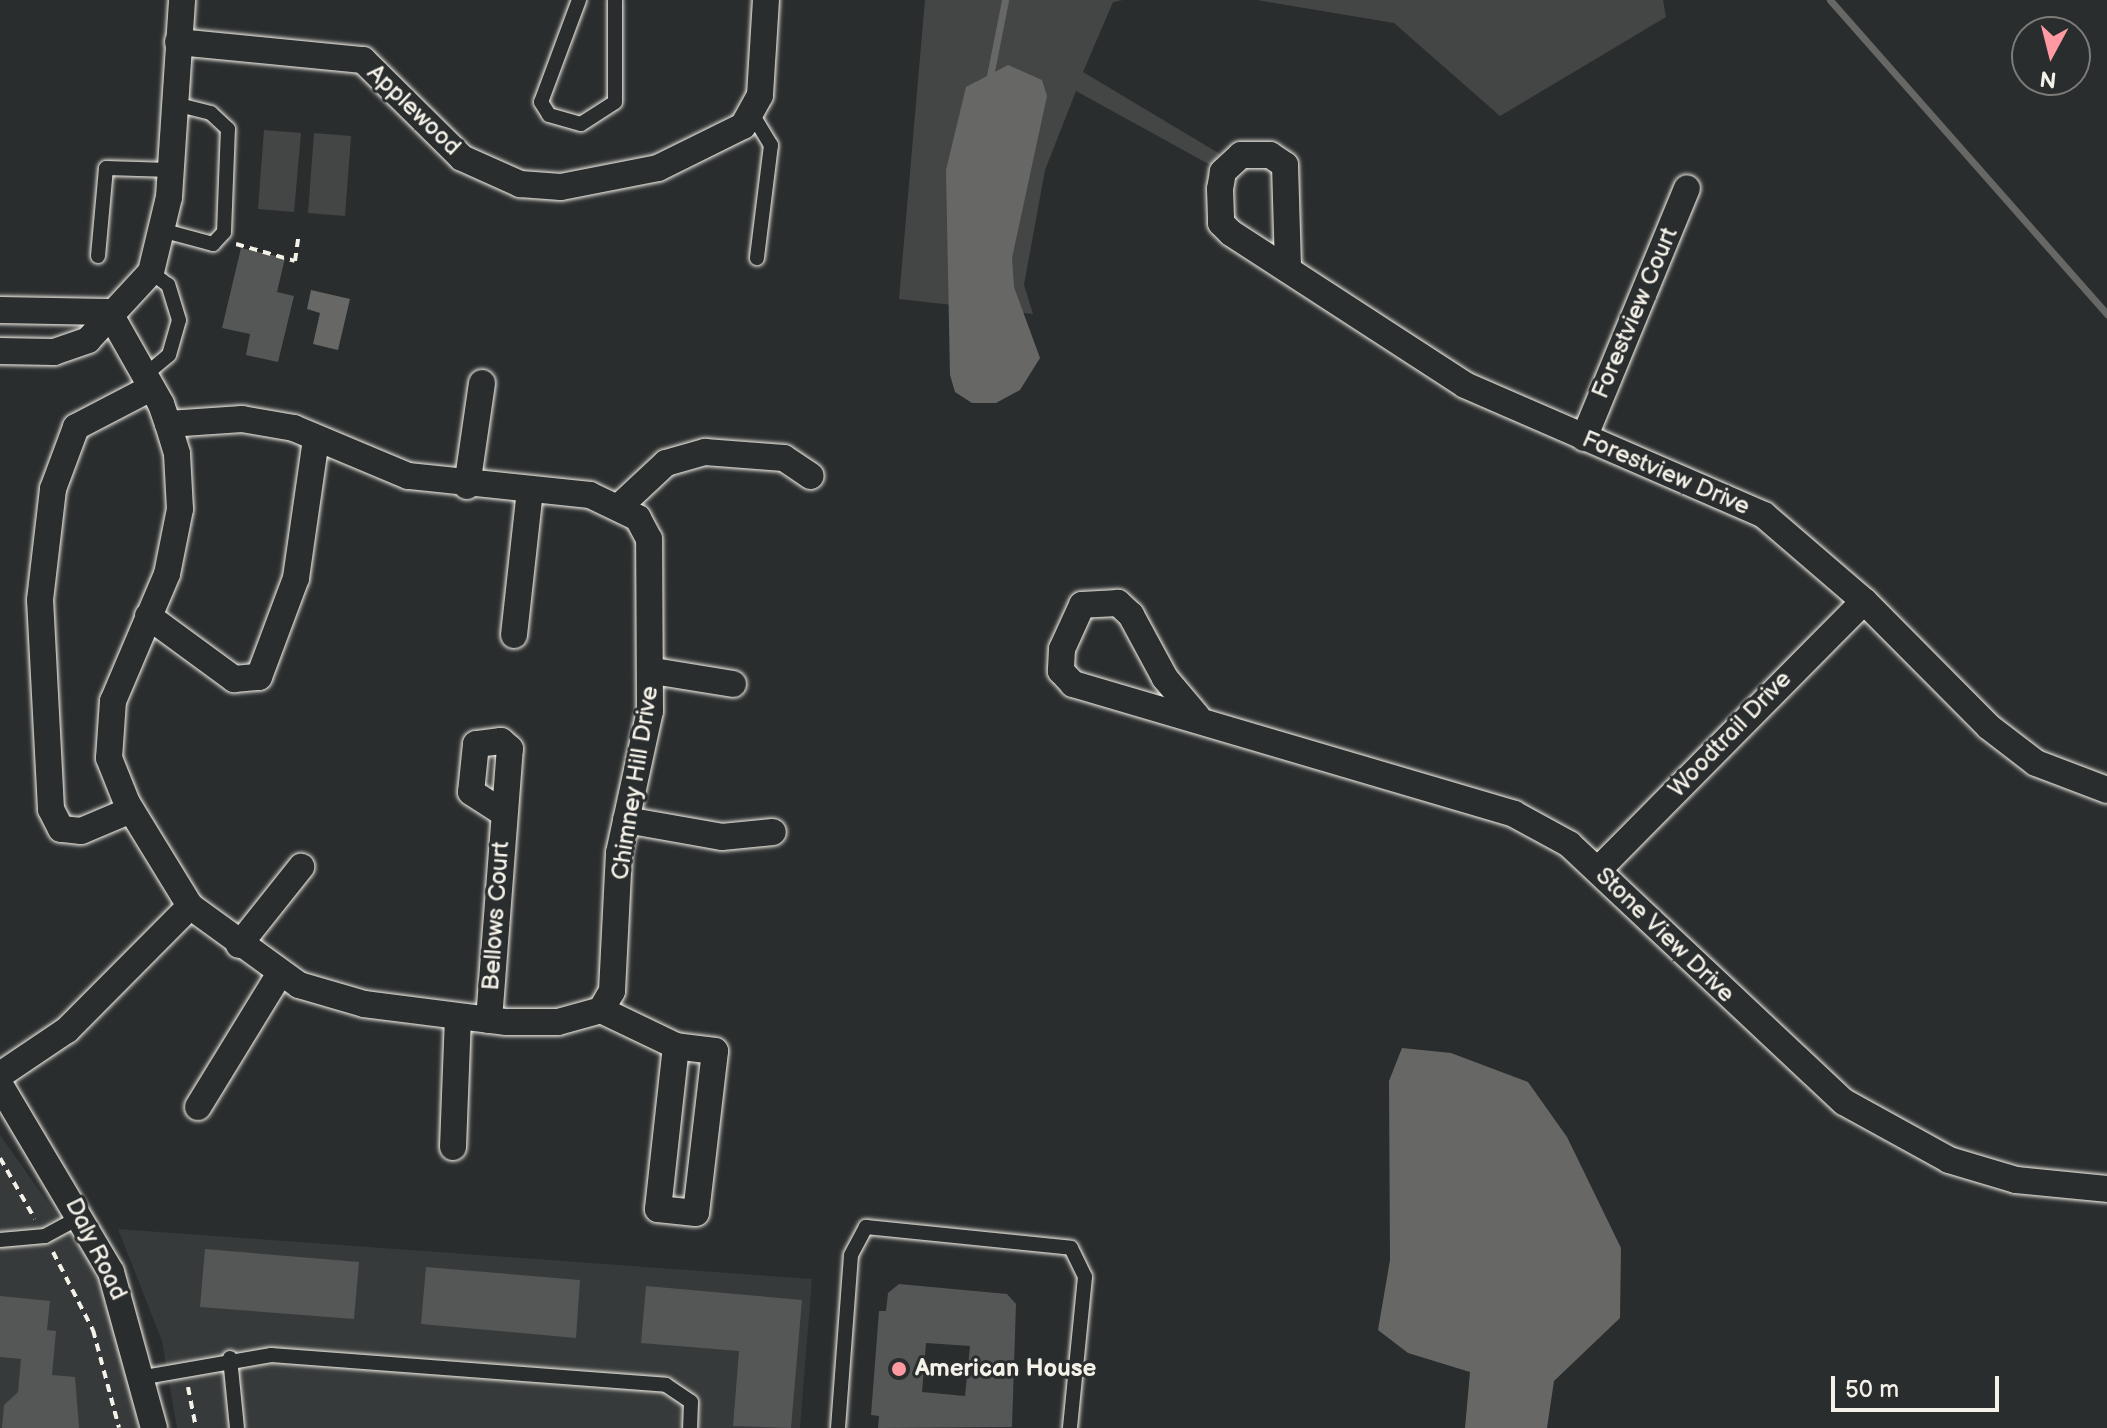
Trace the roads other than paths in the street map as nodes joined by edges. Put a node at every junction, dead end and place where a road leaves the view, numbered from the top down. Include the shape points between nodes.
1 (182, 0) edge
2 (579, 0) edge
3 (615, 0) edge
4 (766, 0) edge
5 (178, 42) junction
6 (174, 104) junction
7 (751, 112) junction
8 (170, 170) junction
9 (1687, 188) dead end
10 (161, 230) junction
11 (98, 256) dead end
12 (757, 258) dead end
13 (1288, 266) dead end
14 (151, 272) junction
15 (0, 310) edge
16 (34, 311) junction
17 (109, 312) junction
18 (0, 351) edge
19 (34, 353) junction
20 (148, 382) junction
21 (482, 383) dead end
22 (168, 424) junction
23 (1584, 438) junction
24 (316, 439) junction
25 (811, 476) dead end
26 (467, 486) junction
27 (530, 490) junction
28 (622, 504) junction
29 (1864, 601) junction
30 (148, 616) junction
31 (514, 635) dead end
32 (653, 671) junction
33 (733, 684) dead end
34 (1197, 716) junction
35 (2107, 790) edge
36 (131, 810) junction
37 (503, 813) dead end
38 (626, 820) junction
39 (773, 832) dead end
40 (301, 867) dead end
41 (1598, 870) junction
42 (190, 906) junction
43 (239, 945) junction
44 (280, 973) junction
45 (601, 1010) junction
46 (458, 1017) junction
47 (489, 1020) junction
48 (676, 1046) junction
49 (0, 1075) edge
50 (0, 1085) edge
51 (198, 1107) dead end
52 (453, 1147) dead end
53 (2107, 1189) edge
54 (82, 1216) junction
55 (0, 1240) edge
56 (230, 1358) junction
57 (145, 1377) junction
58 (154, 1428) edge
59 (237, 1428) edge
60 (690, 1428) edge
61 (838, 1428) edge
62 (1070, 1428) edge

1 - 5 street
2 - 3 lane via 541,102 549,115 581,124 615,102
4 - 7 street via 760,95
5 - 6 street
5 - 7 street, Applewood via 363,60 462,158 520,184 605,183 658,168 713,145
6 - 8 street
6 - 10 lane via 211,113 230,135 222,240 213,244
7 - 12 lane via 771,145
8 - 10 street
8 - 11 lane via 106,168
9 - 23 street, Forestview Court
10 - 14 street
13 - 23 street, Forestview Drive via 1346,311 1465,385
14 - 17 street
14 - 20 lane via 168,285 179,320 169,355
15 - 16 street
16 - 17 street
16 - 19 street
17 - 19 street via 88,340
17 - 20 street
18 - 19 street
20 - 22 street
20 - 36 street via 76,427 53,489 40,600 51,809 61,829 81,831
21 - 26 street
22 - 24 street via 242,419
22 - 30 street via 180,509 167,574
23 - 29 street, Forestview Drive via 1764,515
24 - 26 street via 408,476
24 - 30 street via 296,578 259,677 234,679
25 - 28 street via 784,458 705,452 666,463
26 - 27 street
27 - 28 street
27 - 31 street
28 - 32 street, Chimney Hill Drive via 649,539
29 - 35 street, Forestview Drive via 1989,727 2036,763
29 - 41 street, Woodtrail Drive
30 - 36 street via 113,701 109,758
32 - 33 street
32 - 38 street, Chimney Hill Drive
34 - 34 street, Stone View Drive via 1073,684 1061,671 1062,649 1082,605 1118,603 1131,615 1165,678
34 - 41 street, Stone View Drive via 1514,814 1569,844
36 - 42 street
37 - 47 street, Bellows Court
38 - 39 street via 722,837
38 - 45 street, Chimney Hill Drive via 612,991
40 - 43 street
41 - 53 street, Stone View Drive via 1795,1062 1897,1136 2016,1180
42 - 43 street
42 - 49 street via 67,1030
43 - 44 street
44 - 46 street via 364,1004
44 - 51 street
45 - 47 street via 558,1022
45 - 48 street
46 - 47 street
46 - 52 street
48 - 48 street via 658,1209 696,1213 715,1051
50 - 54 street, Daly Road
54 - 55 lane via 45,1236
54 - 57 street, Daly Road via 111,1272
56 - 57 lane
56 - 59 lane
56 - 60 lane via 271,1355 666,1385 691,1402
57 - 58 street, Daly Road
61 - 62 lane via 851,1255 866,1227 1071,1248 1085,1277

